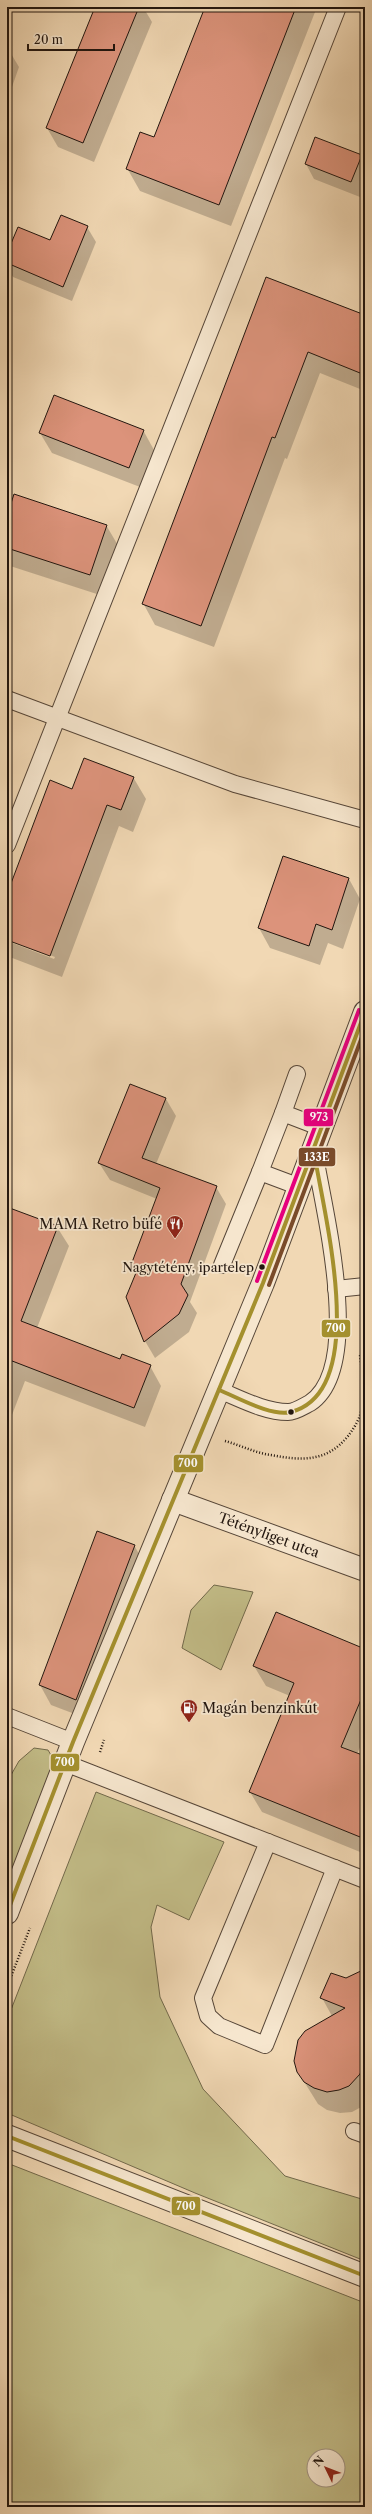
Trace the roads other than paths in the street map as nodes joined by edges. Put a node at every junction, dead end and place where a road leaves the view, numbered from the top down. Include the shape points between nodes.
1 (338, 7) edge
2 (7, 699) edge
3 (58, 719) junction
4 (365, 820) edge
5 (7, 845) edge
6 (365, 1012) edge
7 (297, 1074) dead end
8 (283, 1113) junction
9 (322, 1128) junction
10 (314, 1151) junction
11 (260, 1172) junction
12 (300, 1187) junction
13 (222, 1265) dead end
14 (365, 1286) edge
15 (336, 1289) junction
16 (219, 1390) junction
17 (173, 1500) junction
18 (365, 1570) edge
19 (7, 1716) edge
20 (73, 1742) junction
21 (65, 1762) junction
22 (268, 1842) junction
23 (335, 1868) junction
24 (365, 1880) edge
25 (7, 1913) edge
26 (7, 2136) edge
27 (365, 2276) edge

1 - 3 lane
2 - 3 lane
3 - 4 lane via 235,784
3 - 5 lane
6 - 9 street
7 - 8 lane
8 - 9 lane
8 - 11 lane
9 - 10 street
10 - 12 street
10 - 15 lane
11 - 12 lane
11 - 13 lane
12 - 16 street
14 - 15 lane
15 - 16 lane via 339,1337 332,1371 317,1398 290,1412 271,1410
16 - 17 street
17 - 18 street, Tétényliget utca
17 - 20 street
19 - 20 lane
20 - 21 street
21 - 22 lane
21 - 25 street
22 - 23 lane
22 - 23 lane via 203,1998 208,2016 219,2026 265,2045
23 - 24 lane
26 - 27 street

